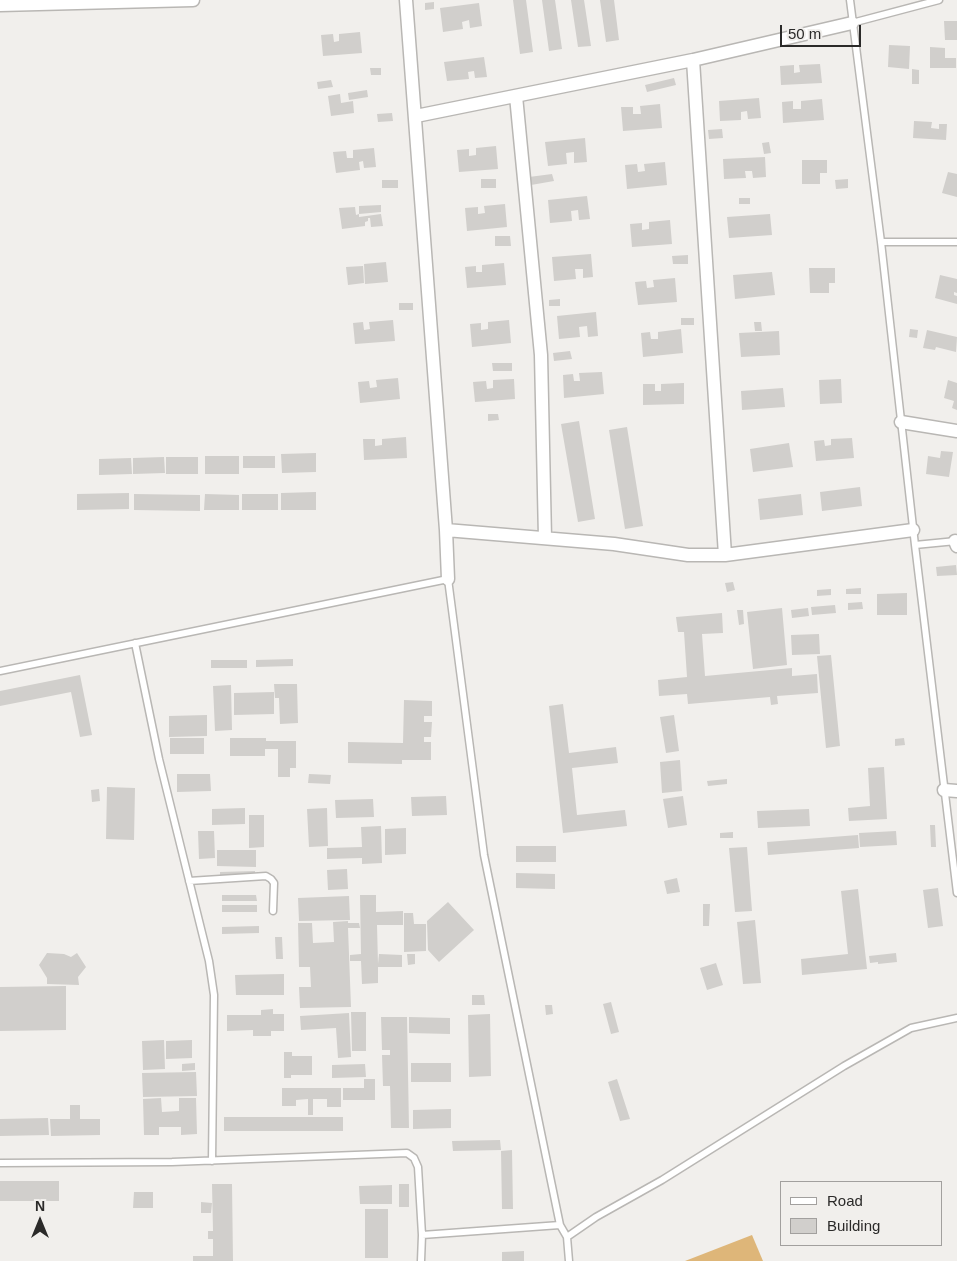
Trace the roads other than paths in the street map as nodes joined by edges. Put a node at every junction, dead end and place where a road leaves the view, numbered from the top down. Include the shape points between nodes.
1 (193, 0) edge
2 (406, 0) edge
3 (850, 0) edge
4 (939, 0) edge
5 (0, 5) edge
6 (852, 23) junction
7 (693, 60) junction
8 (516, 96) junction
9 (416, 116) junction
10 (881, 242) junction
11 (957, 242) edge
12 (901, 422) junction
13 (957, 431) edge
14 (446, 530) junction
15 (913, 530) junction
16 (545, 538) junction
17 (956, 542) edge
18 (915, 545) junction
19 (725, 554) junction
20 (448, 579) junction
21 (135, 643) junction
22 (0, 671) edge
23 (951, 791) edge
24 (189, 881) junction
25 (957, 893) edge
26 (273, 911) dead end
27 (957, 1018) edge
28 (212, 1161) junction
29 (0, 1163) edge
30 (560, 1225) junction
31 (422, 1235) junction
32 (567, 1237) junction
33 (421, 1261) edge
34 (569, 1261) edge

1 - 5 street
2 - 9 street
3 - 6 lane
4 - 6 lane
6 - 7 street
6 - 10 lane
7 - 8 street
7 - 19 street
8 - 9 street
8 - 16 street via 541,355
9 - 14 street
10 - 11 lane
10 - 12 lane
12 - 13 street
12 - 15 lane
14 - 16 street
14 - 20 street
15 - 18 lane
15 - 19 street
16 - 19 street via 688,555
17 - 18 lane
18 - 23 lane
20 - 21 lane
20 - 30 lane via 484,855
21 - 22 lane
21 - 24 lane
23 - 25 lane
24 - 26 lane via 266,876 274,883
24 - 28 lane via 214,995
27 - 32 lane via 902,1033
28 - 29 lane
28 - 31 lane via 408,1153 418,1167
30 - 31 lane
30 - 32 lane
31 - 33 lane
32 - 34 lane

